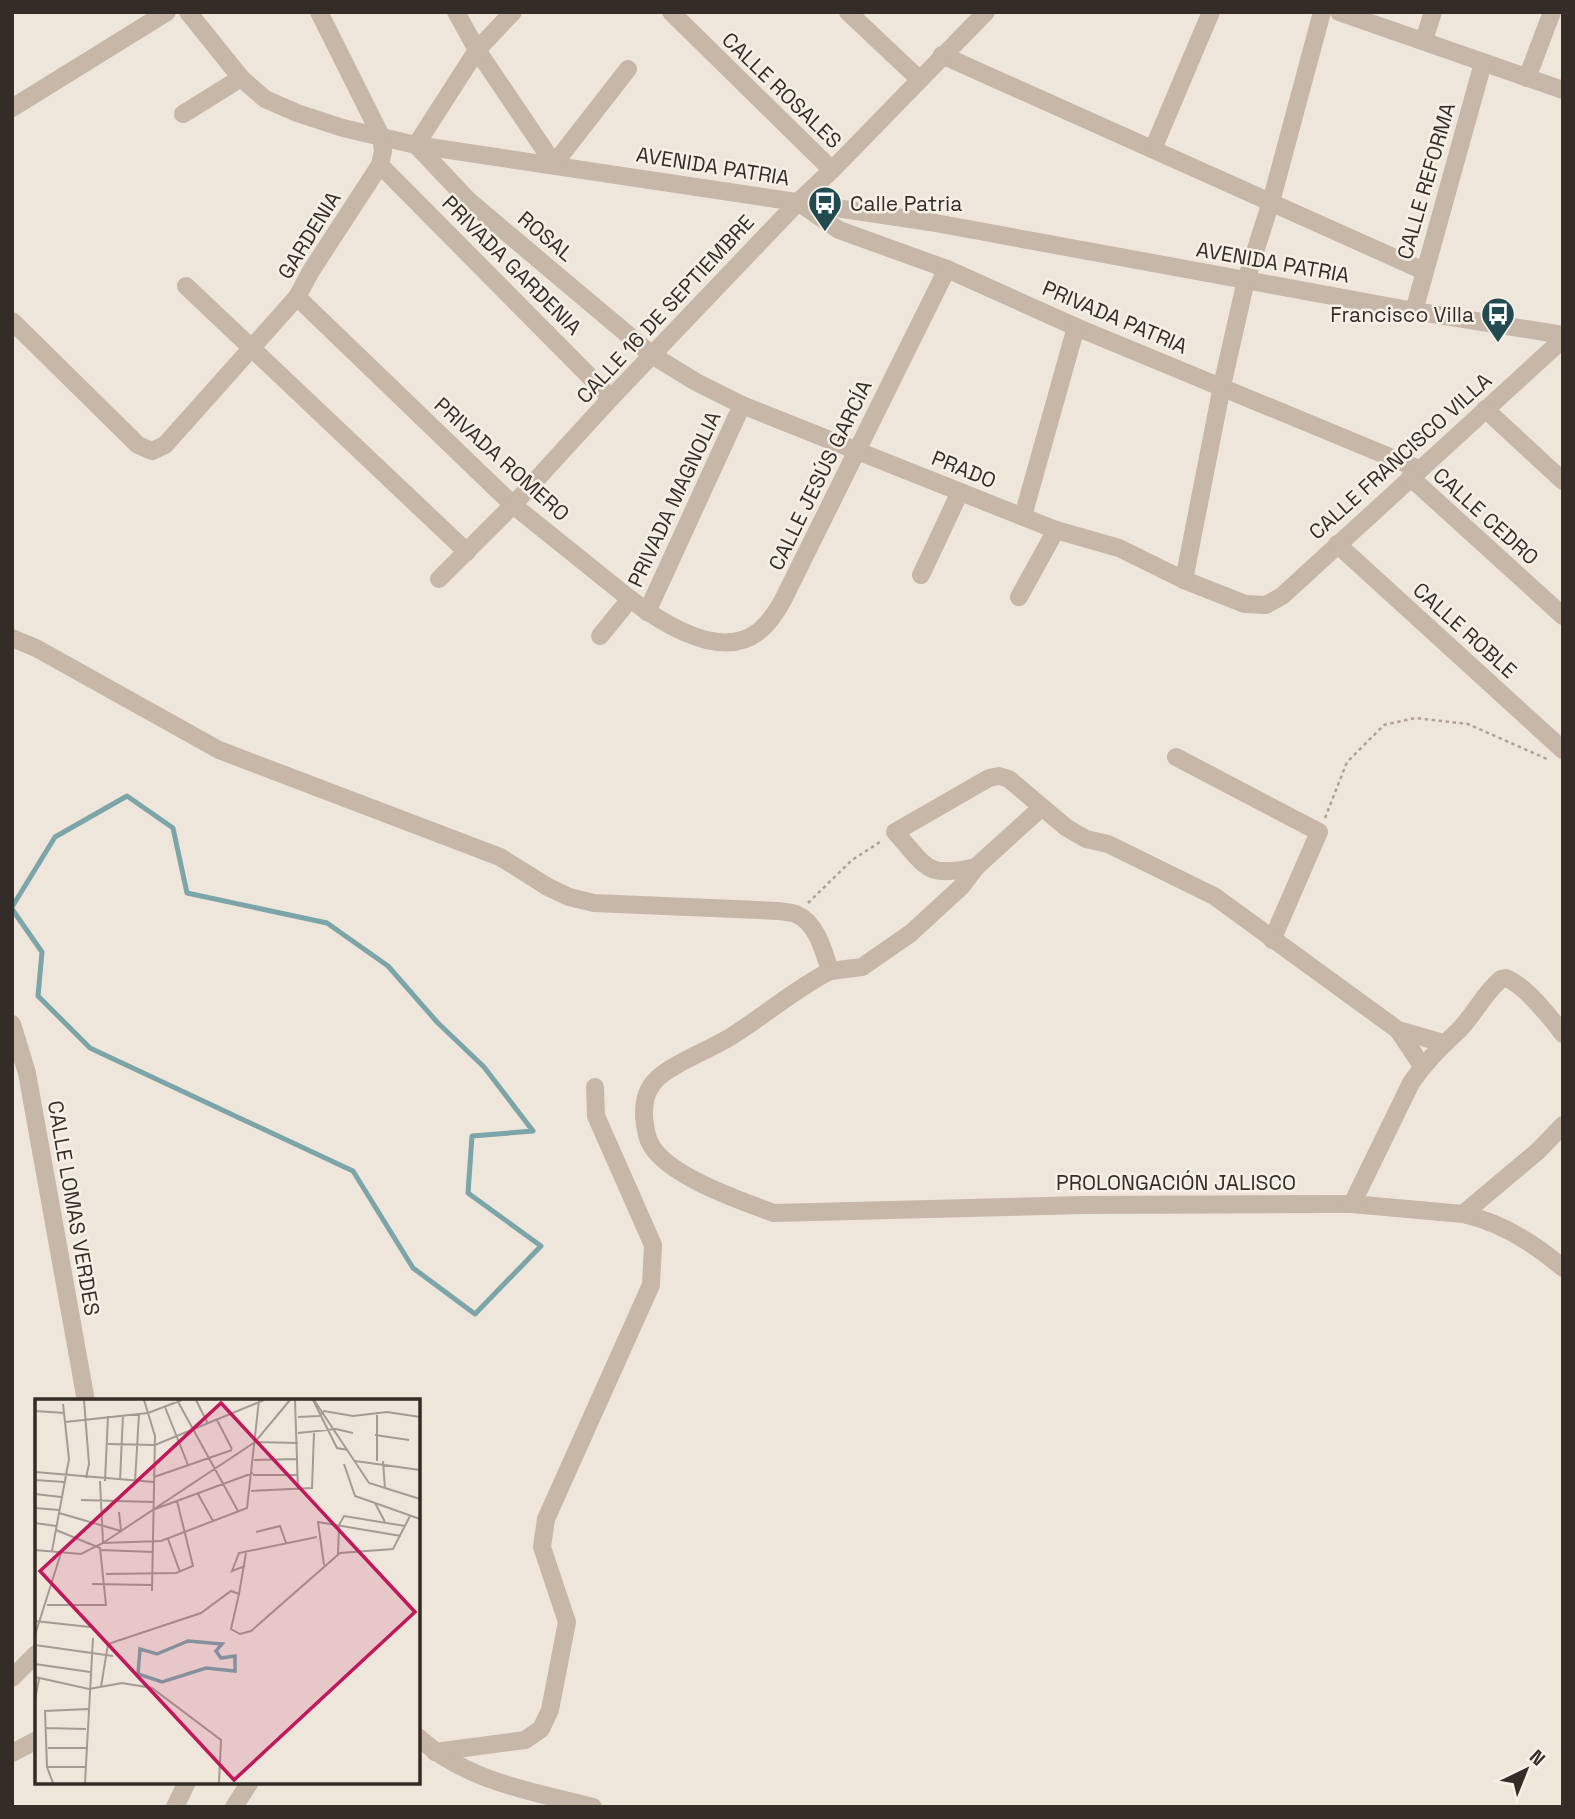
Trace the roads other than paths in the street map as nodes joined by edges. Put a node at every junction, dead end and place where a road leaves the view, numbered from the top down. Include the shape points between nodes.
1 (167, 12) edge
2 (188, 12) edge
3 (319, 12) edge
4 (456, 12) edge
5 (513, 12) edge
6 (671, 12) edge
7 (848, 12) edge
8 (986, 12) edge
9 (1211, 12) edge
10 (1322, 12) edge
11 (1339, 12) edge
12 (1433, 12) edge
13 (1552, 12) edge
14 (1424, 40) junction
15 (477, 50) junction
16 (943, 55) junction
17 (1483, 63) junction
18 (628, 69) dead end
19 (241, 78) junction
20 (1527, 78) junction
21 (919, 79) junction
22 (1563, 90) edge
23 (12, 108) edge
24 (183, 114) dead end
25 (381, 136) junction
26 (416, 145) junction
27 (1153, 149) junction
28 (554, 164) junction
29 (380, 165) junction
30 (832, 170) junction
31 (798, 202) junction
32 (1271, 202) junction
33 (947, 269) junction
34 (1424, 271) junction
35 (1246, 280) junction
36 (186, 286) dead end
37 (298, 298) junction
38 (1414, 311) junction
39 (12, 321) edge
40 (1076, 327) junction
41 (1563, 337) edge
42 (254, 348) junction
43 (652, 355) junction
44 (1222, 386) junction
45 (611, 398) junction
46 (742, 405) junction
47 (1485, 409) junction
48 (858, 450) junction
49 (1414, 473) junction
50 (1563, 481) edge
51 (960, 492) junction
52 (513, 505) junction
53 (1023, 516) junction
54 (1056, 530) junction
55 (1337, 544) junction
56 (467, 552) junction
57 (921, 575) dead end
58 (439, 579) dead end
59 (1184, 580) junction
60 (1019, 597) dead end
61 (630, 599) junction
62 (1266, 605) joint
63 (647, 612) junction
64 (1563, 616) edge
65 (690, 634) joint
66 (600, 636) dead end
67 (12, 638) edge
68 (1558, 747) edge
69 (1176, 757) dead end
70 (1041, 808) junction
71 (976, 867) junction
72 (1272, 940) junction
73 (830, 971) junction
74 (12, 1024) edge
75 (1398, 1030) junction
76 (1563, 1034) edge
77 (1443, 1043) junction
78 (1422, 1066) junction
79 (20, 1071) edge
80 (595, 1087) dead end
81 (1563, 1125) edge
82 (1352, 1204) junction
83 (1463, 1214) junction
84 (1563, 1268) edge
85 (86, 1399) edge
86 (35, 1655) edge
87 (12, 1678) edge
88 (420, 1739) edge
89 (35, 1741) edge
90 (435, 1752) junction
91 (12, 1753) edge
92 (186, 1784) edge
93 (249, 1784) edge
94 (175, 1807) edge
95 (234, 1807) edge
96 (593, 1807) edge

1 - 23 street
2 - 19 street, AVENIDA PATRIA
3 - 25 street
4 - 15 street
5 - 15 street
6 - 30 street, CALLE ROSALES
7 - 21 street
8 - 16 street, CALLE 16 DE SEPTIEMBRE
9 - 27 street
10 - 32 street
11 - 14 street
12 - 14 street
13 - 20 street
14 - 17 street
15 - 26 street
15 - 28 street
16 - 21 street, CALLE 16 DE SEPTIEMBRE
16 - 27 street
17 - 20 street
17 - 34 street, CALLE REFORMA
18 - 28 street
19 - 24 street
19 - 25 street, AVENIDA PATRIA via 265,99 297,113
20 - 22 street
21 - 30 street, CALLE 16 DE SEPTIEMBRE
25 - 26 street, AVENIDA PATRIA
25 - 29 street
26 - 28 street, AVENIDA PATRIA
26 - 43 street, ROSAL via 469,201
27 - 32 street
28 - 31 street, AVENIDA PATRIA
29 - 37 street, GARDENIA
29 - 45 street, PRIVADA GARDENIA
30 - 31 street, CALLE 16 DE SEPTIEMBRE
31 - 33 street, PRIVADA PATRIA via 839,230
31 - 35 street, AVENIDA PATRIA
31 - 43 street, CALLE 16 DE SEPTIEMBRE
32 - 34 street
32 - 35 street
33 - 40 street, PRIVADA PATRIA
33 - 48 street, CALLE JESÚS GARCÍA
34 - 38 street, CALLE REFORMA
35 - 38 street, AVENIDA PATRIA
35 - 44 street
36 - 42 street
37 - 42 street, GARDENIA
37 - 52 street, PRIVADA ROMERO
38 - 41 street, AVENIDA PATRIA
39 - 42 street, GARDENIA via 138,445 152,451 165,445
40 - 44 street, PRIVADA PATRIA
40 - 53 street
41 - 47 street, CALLE FRANCISCO VILLA
42 - 56 street
43 - 45 street, CALLE 16 DE SEPTIEMBRE
43 - 46 street, PRADO
44 - 49 street, PRIVADA PATRIA
44 - 59 street
45 - 52 street, CALLE 16 DE SEPTIEMBRE
46 - 48 street, PRADO
46 - 63 street, PRIVADA MAGNOLIA
47 - 49 street, CALLE FRANCISCO VILLA
47 - 50 street
48 - 51 street, PRADO
48 - 65 street, CALLE JESÚS GARCÍA via 771,620 737,642 715,642
49 - 55 street, CALLE FRANCISCO VILLA
49 - 64 street, CALLE CEDRO
51 - 53 street, PRADO
51 - 57 street
52 - 56 street, CALLE 16 DE SEPTIEMBRE
52 - 61 street, PRIVADA ROMERO
53 - 54 street, PRADO
54 - 59 street, PRADO via 1119,548
54 - 60 street
55 - 62 street, CALLE FRANCISCO VILLA via 1282,596
55 - 68 street, CALLE ROBLE
56 - 58 street, CALLE 16 DE SEPTIEMBRE
59 - 62 street, PRADO via 1245,604
61 - 63 street, PRIVADA ROMERO
61 - 66 street
63 - 65 street, PRIVADA ROMERO
67 - 73 street via 219,750 499,857 569,897 797,914 818,938
69 - 72 street via 1319,832
70 - 71 street
70 - 71 street via 1009,779 999,776 895,832 938,873
70 - 72 street via 1086,839 1108,844 1214,896
71 - 73 street via 911,933 862,967
72 - 75 street
73 - 82 street, PROLONGACIÓN JALISCO via 654,1081 644,1100 645,1121 650,1143 662,1159 726,1196 774,1213
74 - 79 street, CALLE LOMAS VERDES
75 - 77 street
75 - 78 street
76 - 77 street via 1506,978 1496,983
77 - 78 street
78 - 82 street
79 - 85 street, CALLE LOMAS VERDES
80 - 90 street via 596,1116 653,1245 651,1285 546,1519 542,1547 567,1622 550,1710 541,1729 525,1740
81 - 83 street
82 - 83 street, PROLONGACIÓN JALISCO
83 - 84 street, PROLONGACIÓN JALISCO via 1499,1225
86 - 87 street
88 - 90 street
89 - 91 street
90 - 96 street via 481,1777
92 - 94 street
93 - 95 street

